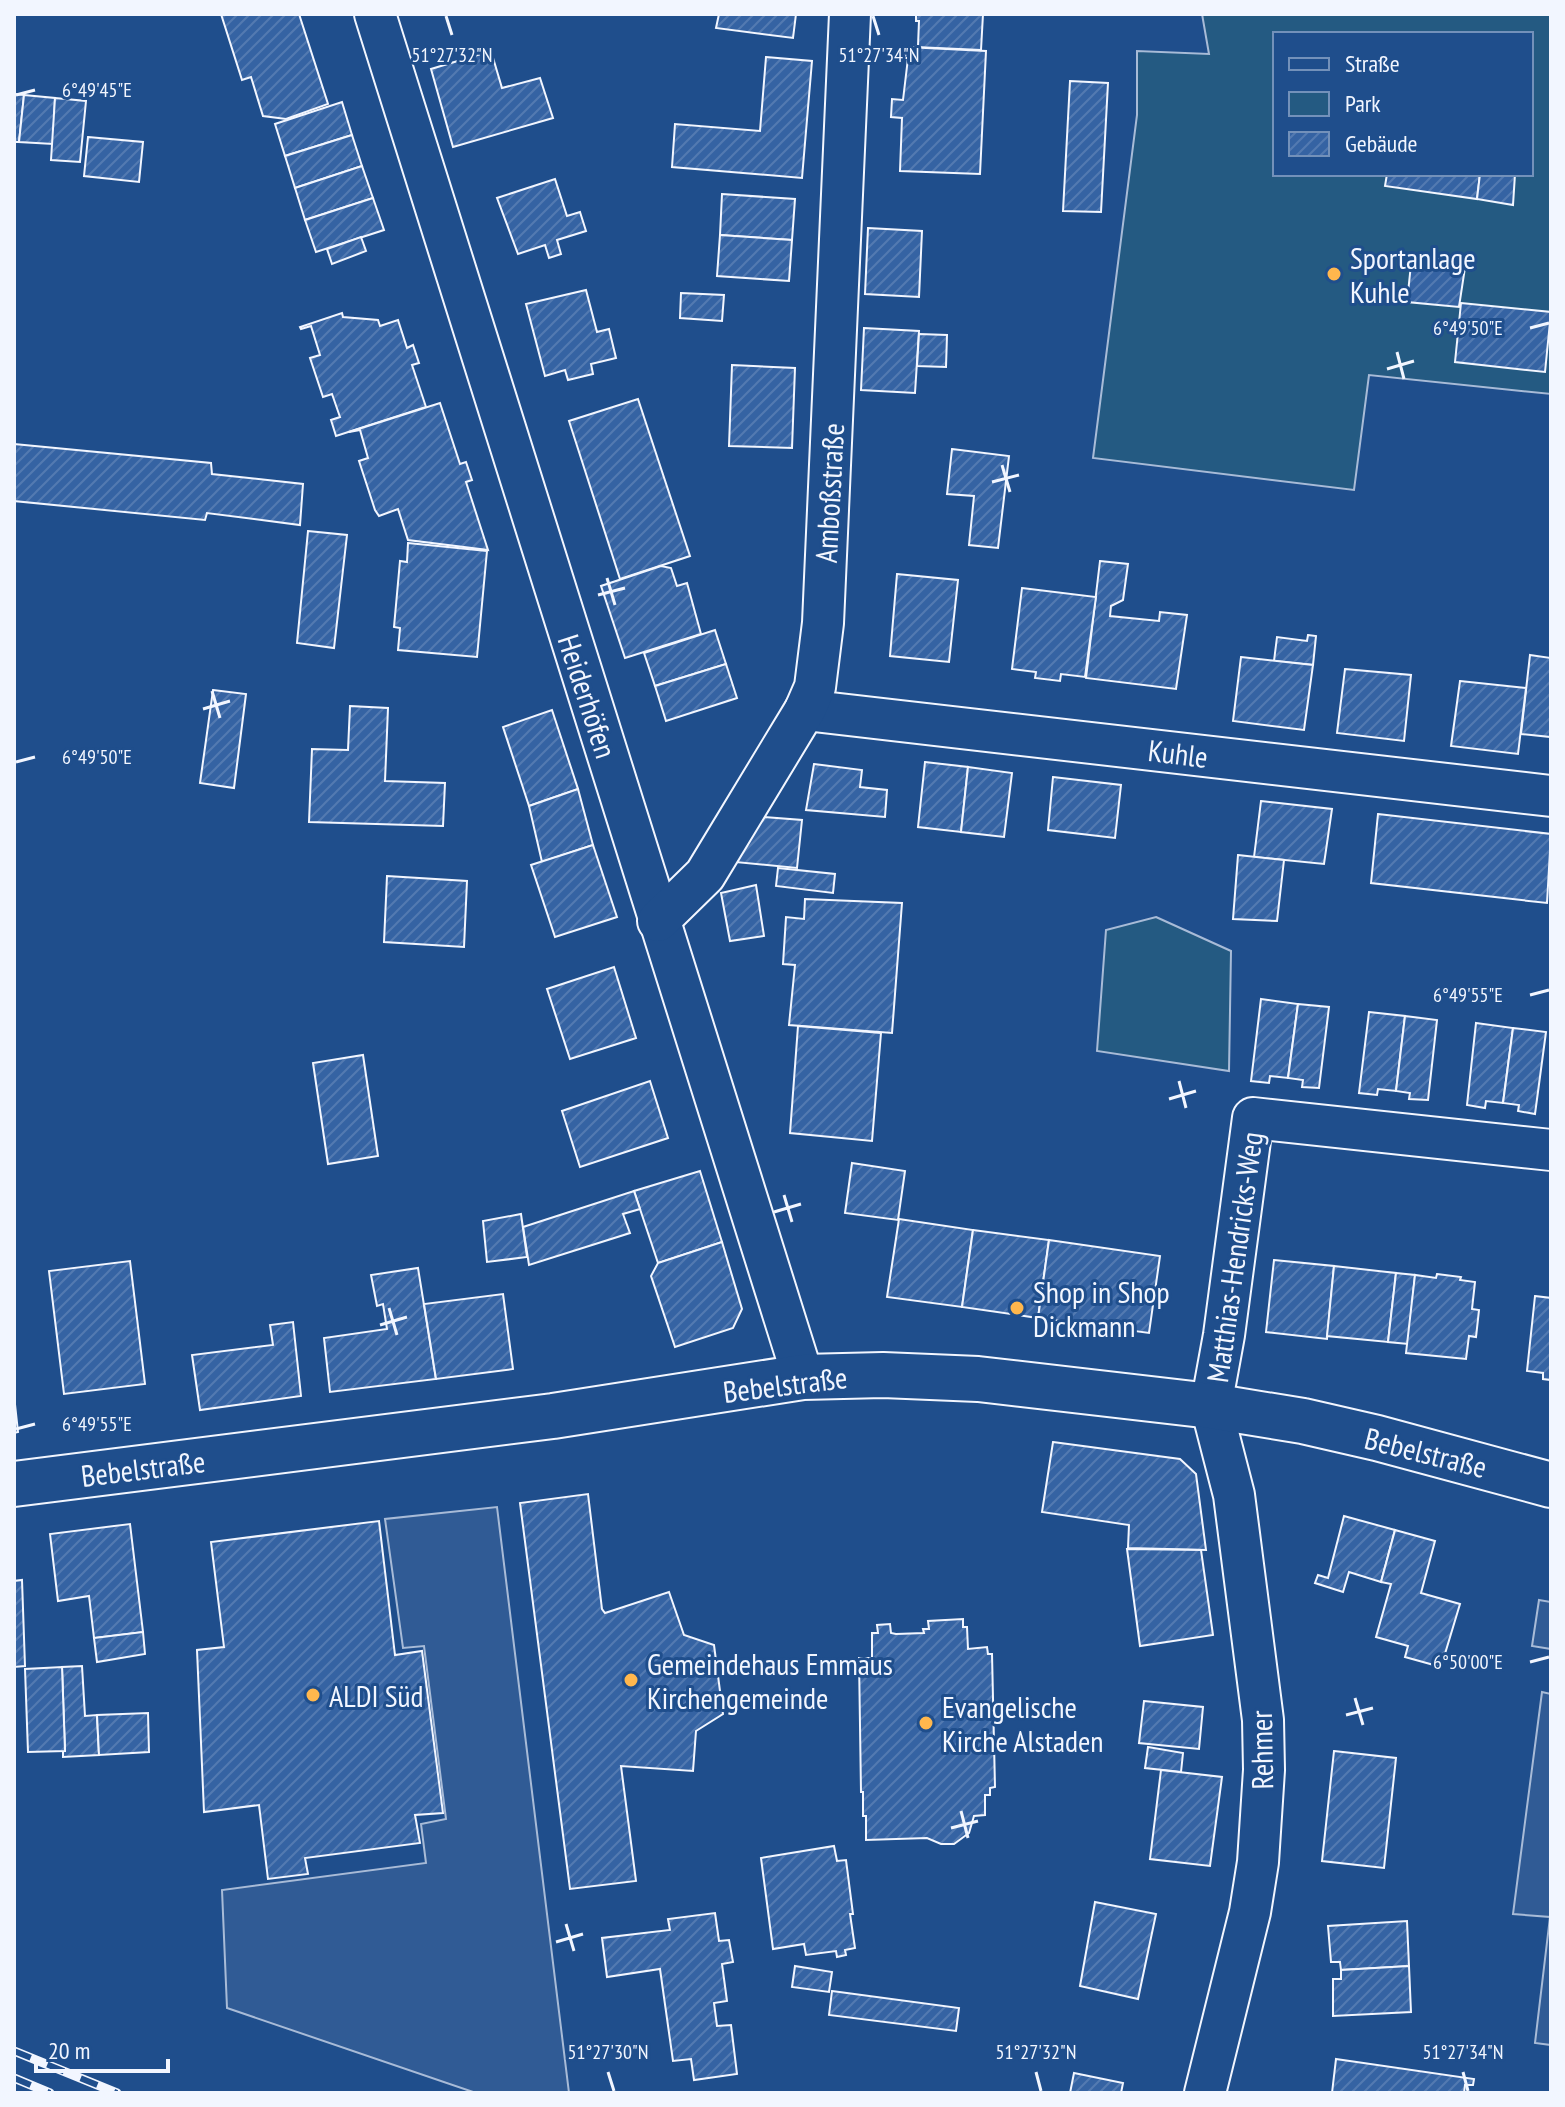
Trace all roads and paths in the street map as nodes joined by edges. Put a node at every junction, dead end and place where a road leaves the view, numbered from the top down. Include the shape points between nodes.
1 (375, 14) edge
2 (850, 14) edge
3 (805, 710) junction
4 (1551, 796) edge
5 (658, 921) junction
6 (1551, 1150) edge
7 (803, 1377) junction
8 (1211, 1406) junction
9 (14, 1484) edge
10 (1551, 1485) edge
11 (1205, 2093) edge

1 - 5 street, Heiderhöfen
2 - 3 street, Amboßstraße via 823,623 815,687
3 - 4 street, Kuhle
3 - 5 street, Amboßstraße via 705,875
5 - 7 street, Heiderhöfen
6 - 8 street, Matthias-Hendricks-Weg via 1253,1118
7 - 8 street, Bebelstraße via 939,1376
7 - 9 street, Bebelstraße via 553,1416
8 - 10 street, Bebelstraße via 1377,1438
8 - 11 street, Rehmer via 1234,1495 1263,1720 1264,1770 1250,1912

